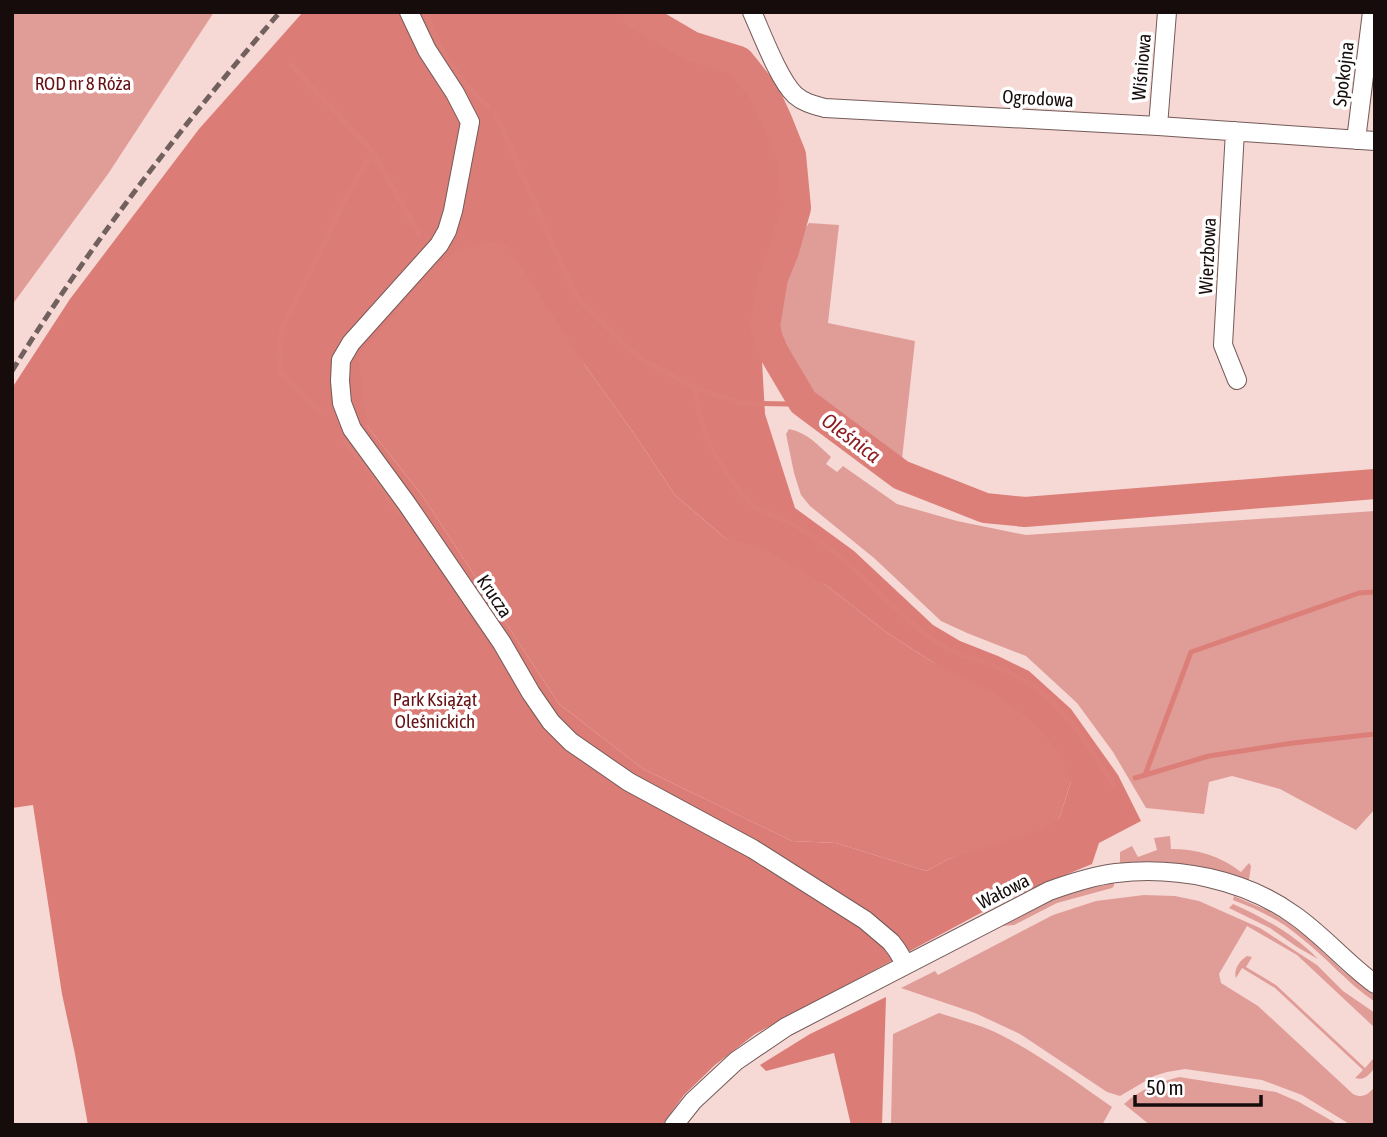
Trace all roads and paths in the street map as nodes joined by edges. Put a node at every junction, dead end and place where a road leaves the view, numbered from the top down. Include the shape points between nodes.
1 (409, 12) edge
2 (752, 12) edge
3 (1167, 12) edge
4 (1372, 12) edge
5 (1158, 126) junction
6 (1236, 131) junction
7 (1356, 140) junction
8 (1375, 141) edge
9 (1237, 380) dead end
10 (906, 965) junction
11 (1375, 984) edge
12 (674, 1125) edge

1 - 10 street, Krucza via 470,122 447,231 341,359 342,404 352,429 502,643 551,722 571,742 629,782 753,849 865,920 891,942
2 - 5 street, Ogrodowa via 787,86 809,104
3 - 5 street, Wiśniowa
4 - 7 street, Spokojna
5 - 6 street, Ogrodowa
6 - 7 street, Ogrodowa
6 - 9 street, Wierzbowa via 1223,345
7 - 8 street, Ogrodowa
10 - 11 street, Wałowa via 1049,891 1117,873 1164,872 1223,882 1275,902
10 - 12 street, Wałowa via 759,1044 693,1101

